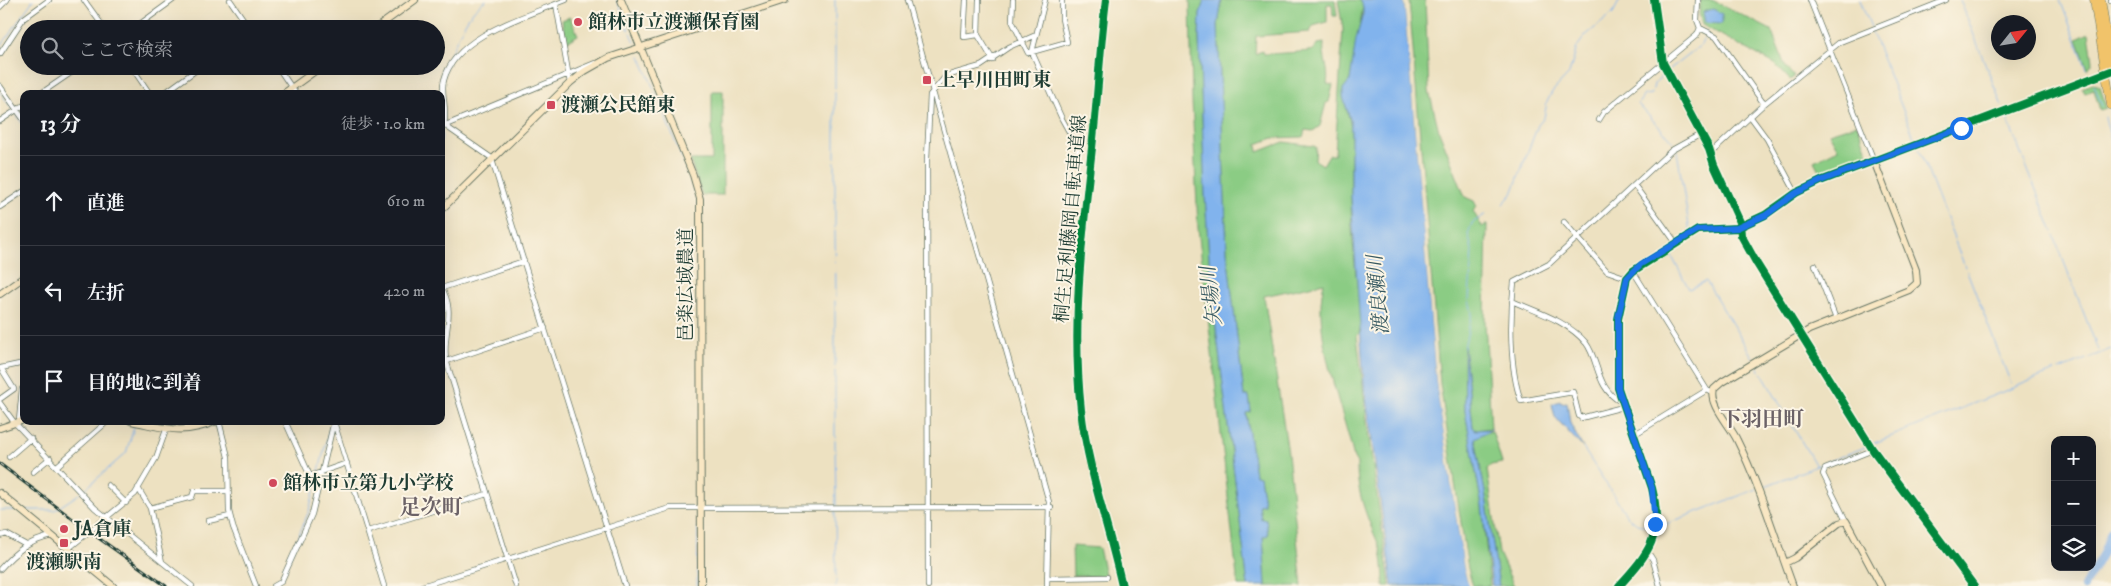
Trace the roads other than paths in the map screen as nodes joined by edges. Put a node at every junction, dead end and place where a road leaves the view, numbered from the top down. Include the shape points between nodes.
1 (7, 0) edge
2 (49, 0) edge
3 (84, 0) edge
4 (173, 0) edge
5 (230, 0) edge
6 (416, 0) edge
7 (566, 0) edge
8 (621, 0) edge
9 (785, 0) edge
10 (907, 0) edge
11 (966, 0) edge
12 (979, 0) edge
13 (1013, 0) edge
14 (1045, 0) edge
15 (1062, 0) edge
16 (1654, 0) edge
17 (1698, 0) edge
18 (1810, 0) edge
19 (1946, 0) edge
20 (2094, 0) edge
21 (2101, 0) edge
22 (556, 4) junction
23 (0, 7) edge
24 (22, 20) edge
25 (98, 20) edge
26 (145, 20) edge
27 (244, 20) edge
28 (388, 20) edge
29 (20, 24) edge
30 (1700, 28) junction
31 (978, 35) junction
32 (1036, 35) junction
33 (1022, 42) junction
34 (640, 47) junction
35 (1830, 50) junction
36 (1032, 52) junction
37 (0, 54) edge
38 (993, 60) junction
39 (598, 63) junction
40 (1663, 63) junction
41 (2111, 64) edge
42 (569, 72) junction
43 (2108, 72) edge
44 (68, 75) edge
45 (137, 75) edge
46 (189, 75) edge
47 (282, 75) edge
48 (312, 75) edge
49 (570, 83) junction
50 (0, 86) edge
51 (46, 90) edge
52 (147, 90) edge
53 (169, 90) edge
54 (293, 90) edge
55 (295, 90) edge
56 (444, 90) edge
57 (932, 90) junction
58 (445, 96) edge
59 (1764, 104) junction
60 (2111, 105) edge
61 (20, 108) edge
62 (16, 110) junction
63 (20, 115) edge
64 (1750, 116) junction
65 (445, 118) edge
66 (1599, 120) dead end
67 (0, 121) edge
68 (445, 125) edge
69 (445, 127) edge
70 (1701, 134) junction
71 (1710, 154) junction
72 (1077, 157) dead end
73 (493, 159) junction
74 (1874, 161) junction
75 (1635, 186) junction
76 (1796, 193) junction
77 (20, 194) edge
78 (445, 206) edge
79 (0, 207) edge
80 (1564, 222) dead end
81 (1741, 226) junction
82 (1576, 238) junction
83 (1676, 243) junction
84 (524, 261) junction
85 (1815, 265) dead end
86 (1633, 271) junction
87 (1627, 278) junction
88 (20, 280) edge
89 (445, 287) edge
90 (0, 294) edge
91 (445, 296) edge
92 (1512, 301) junction
93 (1836, 319) junction
94 (545, 328) junction
95 (1801, 335) junction
96 (445, 342) edge
97 (445, 362) edge
98 (20, 364) edge
99 (445, 365) edge
100 (1, 368) edge
101 (1710, 392) junction
102 (0, 401) edge
103 (1622, 404) junction
104 (19, 421) edge
105 (22, 425) edge
106 (103, 425) edge
107 (147, 425) edge
108 (187, 425) edge
109 (202, 425) edge
110 (219, 425) edge
111 (287, 425) edge
112 (333, 425) edge
113 (335, 425) edge
114 (0, 428) edge
115 (187, 429) junction
116 (166, 430) junction
117 (1635, 434) junction
118 (31, 438) junction
119 (1871, 447) junction
120 (9, 457) dead end
121 (50, 458) junction
122 (347, 463) junction
123 (57, 466) junction
124 (34, 472) dead end
125 (322, 472) junction
126 (108, 485) dead end
127 (138, 488) junction
128 (228, 491) junction
129 (0, 493) edge
130 (487, 494) junction
131 (126, 503) junction
132 (1051, 507) junction
133 (150, 508) junction
134 (700, 508) junction
135 (928, 508) junction
136 (230, 516) junction
137 (107, 519) junction
138 (208, 521) dead end
139 (1846, 521) junction
140 (607, 528) junction
141 (368, 531) junction
142 (0, 536) edge
143 (52, 536) junction
144 (26, 545) junction
145 (68, 549) junction
146 (1648, 552) junction
147 (507, 559) junction
148 (162, 562) junction
149 (1785, 563) junction
150 (0, 568) edge
151 (1107, 577) dead end
152 (1048, 578) junction
153 (113, 586) edge
154 (192, 586) edge
155 (256, 586) edge
156 (274, 586) edge
157 (384, 586) edge
158 (422, 586) edge
159 (516, 586) edge
160 (625, 586) edge
161 (701, 586) edge
162 (928, 586) edge
163 (1047, 586) edge
164 (1619, 586) edge
165 (1660, 586) edge
166 (1793, 586) edge
167 (1881, 586) edge
168 (1974, 586) edge

1 - 23 street
2 - 24 street
3 - 25 street
4 - 26 street
5 - 27 street
6 - 28 street
7 - 22 street
8 - 34 street, 邑楽広域農道
9 - 34 street
10 - 57 street
11 - 31 street via 964,37
12 - 31 street
13 - 33 street via 1012,21
14 - 32 street
15 - 36 street via 1067,42
16 - 40 street
17 - 30 street
18 - 35 street
19 - 35 street via 1850,38
20 - 43 highway
21 - 41 highway
22 - 42 street
22 - 56 street via 489,31 457,58 443,82
29 - 37 street
30 - 40 street via 1697,35
30 - 59 street via 1716,36
31 - 38 street
32 - 33 street
32 - 36 street
33 - 36 street via 1028,52
33 - 38 street via 1009,47
34 - 39 street
34 - 134 street, 邑楽広域農道 via 694,175 700,199
35 - 59 street
35 - 74 street
36 - 72 street via 1078,148
38 - 57 street via 949,74
39 - 42 street
39 - 49 street
40 - 66 street via 1604,112
40 - 70 street
42 - 49 street
42 - 68 street
43 - 60 highway
43 - 74 street
44 - 51 street
45 - 52 street
46 - 53 street
47 - 54 street
48 - 55 street
49 - 73 street
50 - 62 street
57 - 132 street
57 - 135 street via 927,160
58 - 65 street
59 - 64 street
61 - 62 street
62 - 63 street
62 - 67 street
64 - 71 street
64 - 76 street via 1767,139
69 - 73 street
70 - 71 street
70 - 75 street via 1672,150
71 - 81 street
73 - 78 street
73 - 84 street
74 - 76 street
74 - 93 street via 1916,270 1917,283 1909,290
75 - 82 street via 1621,195
75 - 83 street
76 - 81 street via 1766,215
77 - 79 street
80 - 82 street
81 - 83 street via 1698,230
81 - 95 street via 1741,235
82 - 87 street via 1607,271
82 - 92 street via 1549,264 1514,282
83 - 86 street
84 - 89 street
84 - 94 street
85 - 93 street
86 - 87 street
86 - 101 street
87 - 103 street via 1618,318 1618,388
88 - 90 street
91 - 96 street via 450,308
92 - 103 street via 1563,324 1582,339 1593,355 1598,375
92 - 103 street via 1513,351 1521,400 1573,392 1581,418
93 - 95 street
94 - 97 street
94 - 140 street
95 - 101 street
95 - 119 street
98 - 100 street
99 - 130 street
100 - 102 street via 14,389
101 - 117 street
101 - 149 street via 1739,444
102 - 104 street
103 - 117 street
104 - 114 street
105 - 118 street
106 - 123 street
107 - 116 street
108 - 115 street
109 - 115 street
110 - 128 street via 228,457
111 - 125 street via 310,476
112 - 125 street
113 - 122 street
115 - 116 street
116 - 127 street via 156,458
117 - 146 street via 1654,494 1655,531
118 - 120 street
118 - 121 street
119 - 139 street via 1825,469 1823,474
119 - 168 street
121 - 123 street
121 - 124 street
122 - 125 street
122 - 141 street
123 - 137 street
125 - 156 street via 312,514 281,582
126 - 131 street
127 - 131 street
127 - 133 street
128 - 133 street via 194,492 192,497
128 - 136 street
129 - 143 street
130 - 141 street
130 - 147 street
131 - 137 street
132 - 135 street
132 - 152 street
133 - 148 street
134 - 135 street
134 - 140 street via 670,508
134 - 161 street, 邑楽広域農道
135 - 162 street
136 - 138 street
136 - 155 street
137 - 145 street
137 - 148 street
139 - 149 street
139 - 167 street
140 - 147 street
140 - 160 street
141 - 157 street
142 - 144 street via 6,534
143 - 144 street
143 - 145 street
144 - 150 street
145 - 153 street
146 - 164 street
146 - 165 street
147 - 158 street
147 - 159 street
148 - 154 street
149 - 166 street
151 - 152 street
152 - 163 street

